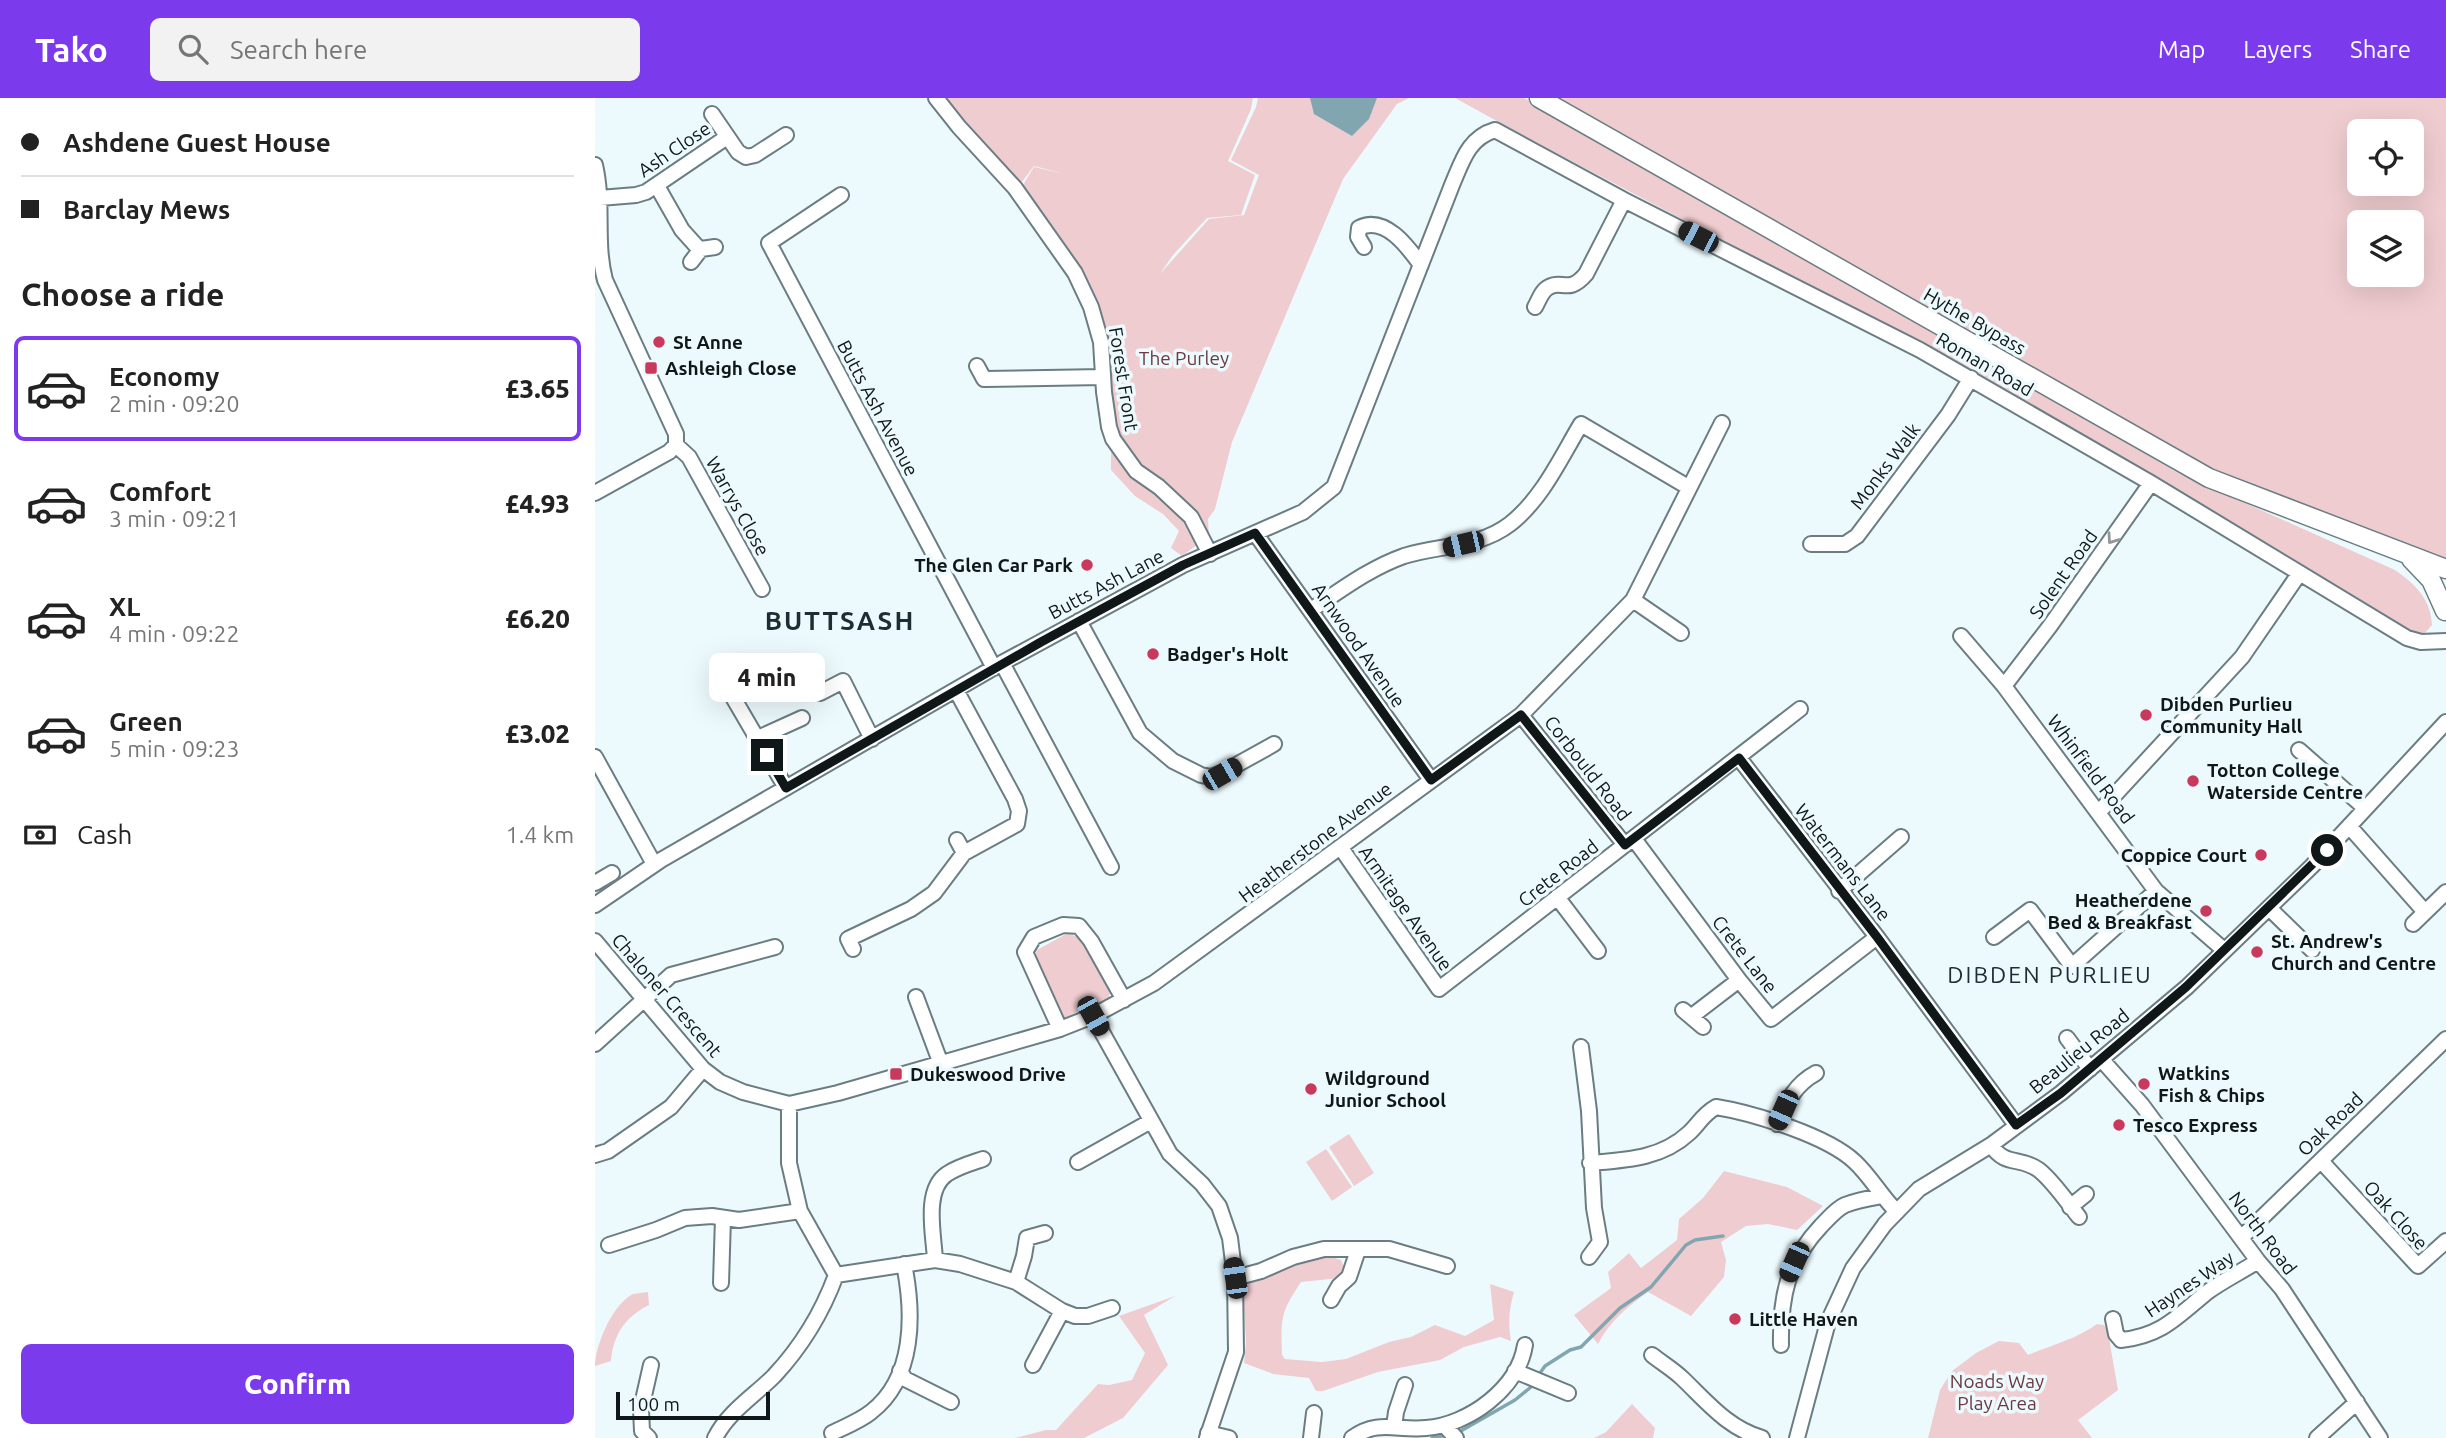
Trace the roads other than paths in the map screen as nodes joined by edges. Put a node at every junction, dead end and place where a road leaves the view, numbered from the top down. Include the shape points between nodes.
1 (936, 98) edge
2 (1539, 98) edge
3 (712, 114) dead end
4 (1495, 130) joint
5 (786, 135) dead end
6 (727, 136) junction
7 (595, 165) edge
8 (657, 186) junction
9 (841, 195) dead end
10 (600, 198) junction
11 (1624, 200) junction
12 (1364, 247) dead end
13 (691, 262) dead end
14 (1420, 265) junction
15 (601, 291) edge
16 (1535, 307) dead end
17 (978, 366) dead end
18 (1103, 377) junction
19 (1971, 379) junction
20 (1721, 423) dead end
21 (676, 445) junction
22 (2151, 483) junction
23 (1688, 487) junction
24 (595, 493) edge
25 (1255, 533) junction
26 (1811, 544) dead end
27 (2403, 552) junction
28 (1210, 554) junction
29 (2446, 569) edge
30 (2299, 574) junction
31 (762, 589) dead end
32 (1633, 600) junction
33 (1311, 610) junction
34 (2446, 616) edge
35 (1079, 621) junction
36 (1681, 633) dead end
37 (1961, 636) dead end
38 (2446, 641) edge
39 (998, 665) junction
40 (2004, 686) junction
41 (727, 687) dead end
42 (956, 690) junction
43 (820, 693) dead end
44 (1800, 709) dead end
45 (1521, 715) junction
46 (802, 718) dead end
47 (2446, 722) edge
48 (758, 738) junction
49 (872, 739) junction
50 (1274, 744) dead end
51 (2299, 750) dead end
52 (595, 757) edge
53 (1739, 758) junction
54 (1431, 780) junction
55 (786, 788) junction
56 (2365, 808) junction
57 (2099, 812) junction
58 (2349, 826) junction
59 (1902, 837) dead end
60 (1629, 842) junction
61 (1341, 848) junction
62 (654, 864) junction
63 (1111, 867) dead end
64 (612, 873) dead end
65 (595, 883) edge
66 (1839, 891) junction
67 (2156, 891) junction
68 (2446, 892) edge
69 (1557, 897) junction
70 (595, 905) edge
71 (2269, 908) junction
72 (2425, 912) junction
73 (2413, 924) dead end
74 (1877, 937) junction
75 (1994, 937) dead end
76 (595, 940) edge
77 (775, 947) dead end
78 (853, 949) dead end
79 (2224, 950) junction
80 (2312, 950) dead end
81 (1598, 951) dead end
82 (1739, 981) junction
83 (1439, 989) joint
84 (916, 997) dead end
85 (643, 998) junction
86 (1124, 1000) junction
87 (1093, 1016) junction
88 (1703, 1027) dead end
89 (1060, 1029) junction
90 (2067, 1038) dead end
91 (2446, 1039) edge
92 (595, 1044) edge
93 (1581, 1048) dead end
94 (2102, 1060) junction
95 (941, 1064) junction
96 (703, 1069) junction
97 (2090, 1069) junction
98 (1816, 1073) dead end
99 (789, 1104) junction
100 (1151, 1121) junction
101 (1777, 1124) junction
102 (2016, 1125) junction
103 (1991, 1145) junction
104 (595, 1155) edge
105 (983, 1159) dead end
106 (2321, 1161) junction
107 (1078, 1162) dead end
108 (1590, 1163) junction
109 (2086, 1194) dead end
110 (1882, 1196) junction
111 (800, 1210) junction
112 (1897, 1212) junction
113 (723, 1218) junction
114 (1045, 1233) dead end
115 (2242, 1237) junction
116 (2446, 1241) edge
117 (609, 1244) dead end
118 (1358, 1250) junction
119 (1589, 1257) dead end
120 (935, 1260) junction
121 (2258, 1261) junction
122 (904, 1264) junction
123 (1447, 1266) dead end
124 (836, 1275) junction
125 (1235, 1278) junction
126 (1016, 1282) junction
127 (721, 1283) dead end
128 (1331, 1300) dead end
129 (1112, 1308) dead end
130 (1062, 1311) junction
131 (2112, 1319) dead end
132 (1525, 1345) dead end
133 (1781, 1345) dead end
134 (1652, 1355) dead end
135 (651, 1365) dead end
136 (1033, 1365) dead end
137 (900, 1371) junction
138 (1515, 1371) junction
139 (1405, 1385) dead end
140 (1567, 1393) dead end
141 (951, 1402) dead end
142 (2357, 1402) junction
143 (1314, 1413) dead end
144 (1444, 1426) junction
145 (1394, 1427) junction
146 (832, 1433) dead end
147 (1208, 1436) edge
148 (649, 1438) edge
149 (715, 1438) edge
150 (1229, 1438) edge
151 (1311, 1438) edge
152 (1352, 1438) edge
153 (1456, 1438) edge
154 (1762, 1438) edge
155 (1797, 1438) edge
156 (2317, 1438) edge
157 (2381, 1438) edge

1 - 18 street, Forest Front via 1015,188 1075,274 1101,342
2 - 27 main road, Hythe Bypass via 2209,478
3 - 6 street, Ash Close
4 - 11 street, Roman Road
4 - 14 street, Butts Ash Lane via 1469,146
5 - 6 street, Ash Close via 751,157 742,156
6 - 8 street, Ash Close
7 - 10 street, Warrys Close
8 - 10 street, Ash Close via 636,195
8 - 13 street via 683,230 707,248
9 - 39 street, Butts Ash Avenue via 769,243
10 - 15 street, Warrys Close
11 - 16 street via 1579,283 1552,284
11 - 19 street, Roman Road
12 - 14 street via 1358,237 1360,228 1367,224 1380,227 1408,245
14 - 25 street, Butts Ash Lane via 1334,487 1303,512
15 - 21 street, Warrys Close via 676,434
17 - 18 street via 984,379
18 - 28 street, Forest Front via 1109,427 1120,451 1136,471 1191,517
19 - 22 street, Roman Road
19 - 26 street, Monks Walk via 1857,536 1845,544
20 - 23 street, Heatherstone Avenue
21 - 24 street
21 - 31 street, Warrys Close via 688,457
22 - 30 street, Roman Road
22 -> 40 street, Solent Road
23 - 32 street, Heatherstone Avenue
23 - 33 street via 1581,424 1538,496 1510,524 1483,539 1405,556 1371,570
25 - 28 street, Butts Ash Lane
25 - 33 street, Arnwood Avenue
27 - 29 main road, Hythe Bypass
27 - 34 main road, Hythe Bypass via 2431,580
28 - 35 street, Butts Ash Lane
30 - 38 street, Roman Road via 2407,638
30 - 57 street via 2242,657
32 - 36 street
32 - 45 street, Heatherstone Avenue
33 - 54 street, Arnwood Avenue
35 - 39 street, Butts Ash Lane
35 - 50 street via 1140,733 1173,761 1211,777
37 - 40 street, Whinfield Road
39 - 42 street, Butts Ash Lane
39 - 63 street
40 - 57 street, Whinfield Road
41 - 48 street
42 - 49 street, Butts Ash Lane
42 - 78 street via 1014,799 1019,811 1017,824 961,846 934,893 848,939
43 - 49 street via 843,681
44 - 53 street, Crete Road
45 - 54 street, Heatherstone Avenue
45 - 60 street, Corbould Road
46 - 48 street
47 - 56 street, Beaulieu Road
48 - 55 street
49 - 55 street, Butts Ash Lane
51 - 56 street
52 - 62 street
53 - 60 street, Crete Road
53 - 66 street, Watermans Lane
54 - 61 street, Heatherstone Avenue
55 - 62 street, Butts Ash Lane
56 - 58 street, Beaulieu Road
57 - 67 street, Whinfield Road
58 - 71 street, Beaulieu Road
58 - 72 street
59 - 66 street
60 - 69 street, Crete Road
60 - 82 street, Crete Lane
61 - 83 street, Armitage Avenue
61 - 86 street, Heatherstone Avenue via 1170,973
62 - 70 street, Butts Ash Lane
64 - 65 street
66 - 74 street, Watermans Lane
67 - 75 street via 2072,966 2030,910
67 - 79 street, Whinfield Road
68 - 72 street
69 - 81 street
69 - 83 street, Crete Road
71 - 79 street, Beaulieu Road
71 - 80 street
72 - 73 street
74 - 82 street, Crete Lane via 1771,1019
74 - 102 street, Watermans Lane
76 - 85 street, Chaloner Crescent
77 - 85 street via 671,975
79 - 94 street, Beaulieu Road
82 - 88 street via 1687,1013
84 - 95 street
85 - 92 street
85 - 96 street, Chaloner Crescent
86 - 87 street, Heatherstone Avenue
86 - 89 street via 1079,926 1063,925 1034,937 1025,952
87 - 89 street, Heatherstone Avenue
87 - 100 street
89 - 95 street, Heatherstone Avenue
90 - 97 street
91 - 106 street, Oak Road
93 - 108 street
94 - 97 street, Beaulieu Road
94 - 115 street, North Road
95 - 99 street, Heatherstone Avenue
96 - 99 street, Chaloner Crescent via 743,1092
96 - 104 street via 671,1107 608,1151
97 - 102 street, Beaulieu Road
98 - 101 street via 1801,1080
99 - 111 street via 789,1163
100 - 107 street
100 - 125 street via 1170,1154 1219,1206 1230,1238
101 - 108 street via 1716,1107 1703,1114 1674,1145 1655,1154
101 - 110 street via 1830,1145 1854,1161
102 - 103 street, Beaulieu Road
103 - 109 street via 2005,1160 2021,1161 2041,1171 2075,1212
103 - 112 street, Beaulieu Road via 1919,1189
105 - 120 street via 944,1175 935,1190 931,1209
106 - 115 street, Oak Road
106 - 116 street, Oak Close via 2417,1266
108 - 119 street via 1600,1242
110 - 112 street
110 - 133 street via 1843,1206 1810,1238 1786,1281
111 - 113 street via 739,1220
111 - 124 street
112 - 155 street, Beaulieu Road via 1853,1268 1828,1322
113 - 117 street via 685,1218
113 - 127 street
114 - 126 street via 1027,1238
115 - 121 street, North Road
118 - 123 street via 1389,1249
118 - 125 street via 1324,1249
118 - 128 street via 1349,1277
120 - 122 street
120 - 126 street
121 - 131 street, Haynes Way via 2146,1336 2122,1340
121 - 142 street, North Road via 2282,1289
122 - 124 street
122 - 137 street via 910,1324
124 - 149 street via 814,1325 776,1374 722,1425
125 - 147 street via 1236,1352
126 - 130 street
129 - 130 street via 1088,1316
130 - 136 street
132 - 138 street
134 - 154 street via 1723,1419
135 - 148 street via 641,1409 642,1431
137 - 141 street via 905,1379
137 - 146 street via 897,1383 871,1413
138 - 140 street
138 - 144 street via 1488,1402
139 - 145 street
142 - 156 street
142 - 157 street, North Road
143 - 151 street
144 - 145 street
144 - 153 street
145 - 152 street via 1378,1426
147 - 150 street

